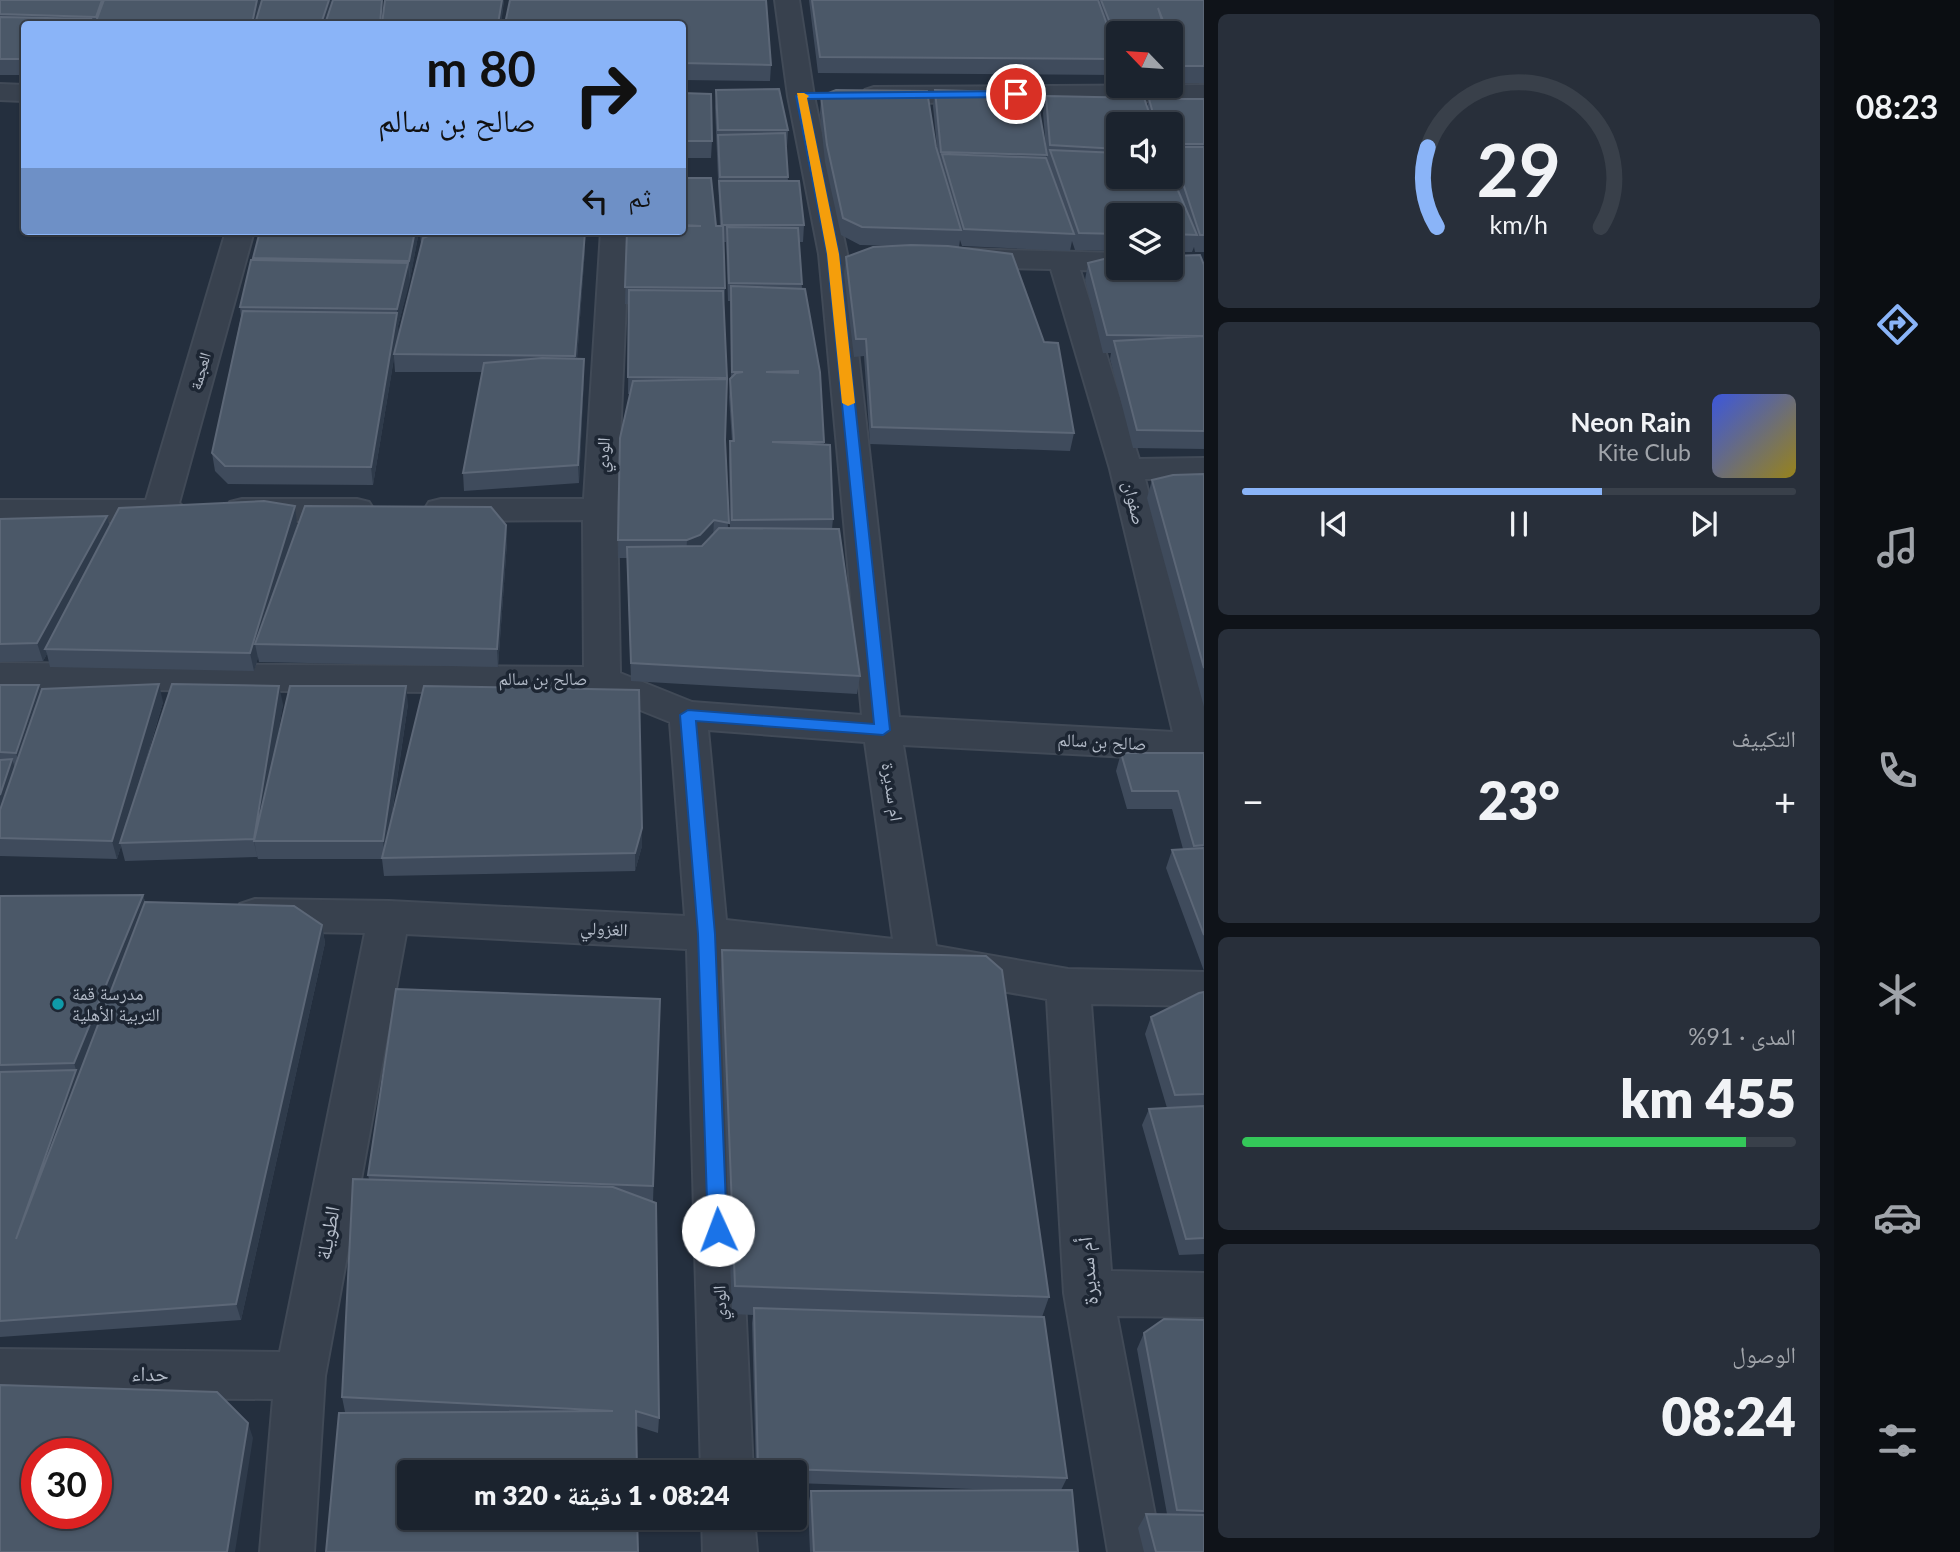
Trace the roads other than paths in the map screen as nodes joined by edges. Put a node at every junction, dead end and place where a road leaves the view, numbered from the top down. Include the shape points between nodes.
1 (787, 0) edge
2 (0, 92) edge
3 (21, 93) edge
4 (1204, 93) edge
5 (812, 96) junction
6 (239, 235) edge
7 (615, 235) edge
8 (941, 258) edge
9 (1106, 261) edge
10 (1063, 262) junction
11 (1204, 468) edge
12 (1126, 469) junction
13 (600, 509) junction
14 (0, 511) edge
15 (160, 511) junction
16 (0, 676) edge
17 (602, 680) junction
18 (688, 715) junction
19 (883, 730) junction
20 (1200, 747) edge
21 (222, 915) edge
22 (389, 917) junction
23 (707, 934) junction
24 (917, 959) junction
25 (1068, 986) junction
26 (1204, 989) edge
27 (1088, 1293) junction
28 (1204, 1295) edge
29 (0, 1373) edge
30 (300, 1376) junction
31 (727, 1460) edge
32 (729, 1530) edge
33 (287, 1552) edge
34 (730, 1552) edge
35 (1135, 1552) edge

1 - 5 street, ام سديرة
2 - 3 street
4 - 5 street
5 - 19 street, ام سديرة via 846,254
6 - 15 street, العجمة
7 - 13 street, الودي
8 - 10 street
9 - 10 street
10 - 12 street, صفوان
11 - 12 street
12 - 20 street, صفوان
13 - 15 street
13 - 17 street, الودي
14 - 15 street
16 - 17 street, صالح بن سالم
17 - 18 street, صالح بن سالم
18 - 19 street, صالح بن سالم
18 - 23 street, الودي
19 - 20 street, صالح بن سالم
19 - 24 street, ام سديرة
21 - 22 street, الغزولي
22 - 23 street, الغزولي
22 - 30 street, الطويلة
23 - 24 street, الغزولي
23 - 31 street, الودي
24 - 25 street, الغزولي
25 - 26 street, الغزولي
25 - 27 street, أم سديرة
27 - 28 street
27 - 35 street, أم سديرة
29 - 30 street, حداء
30 - 33 street, الطويلة
32 - 34 street

